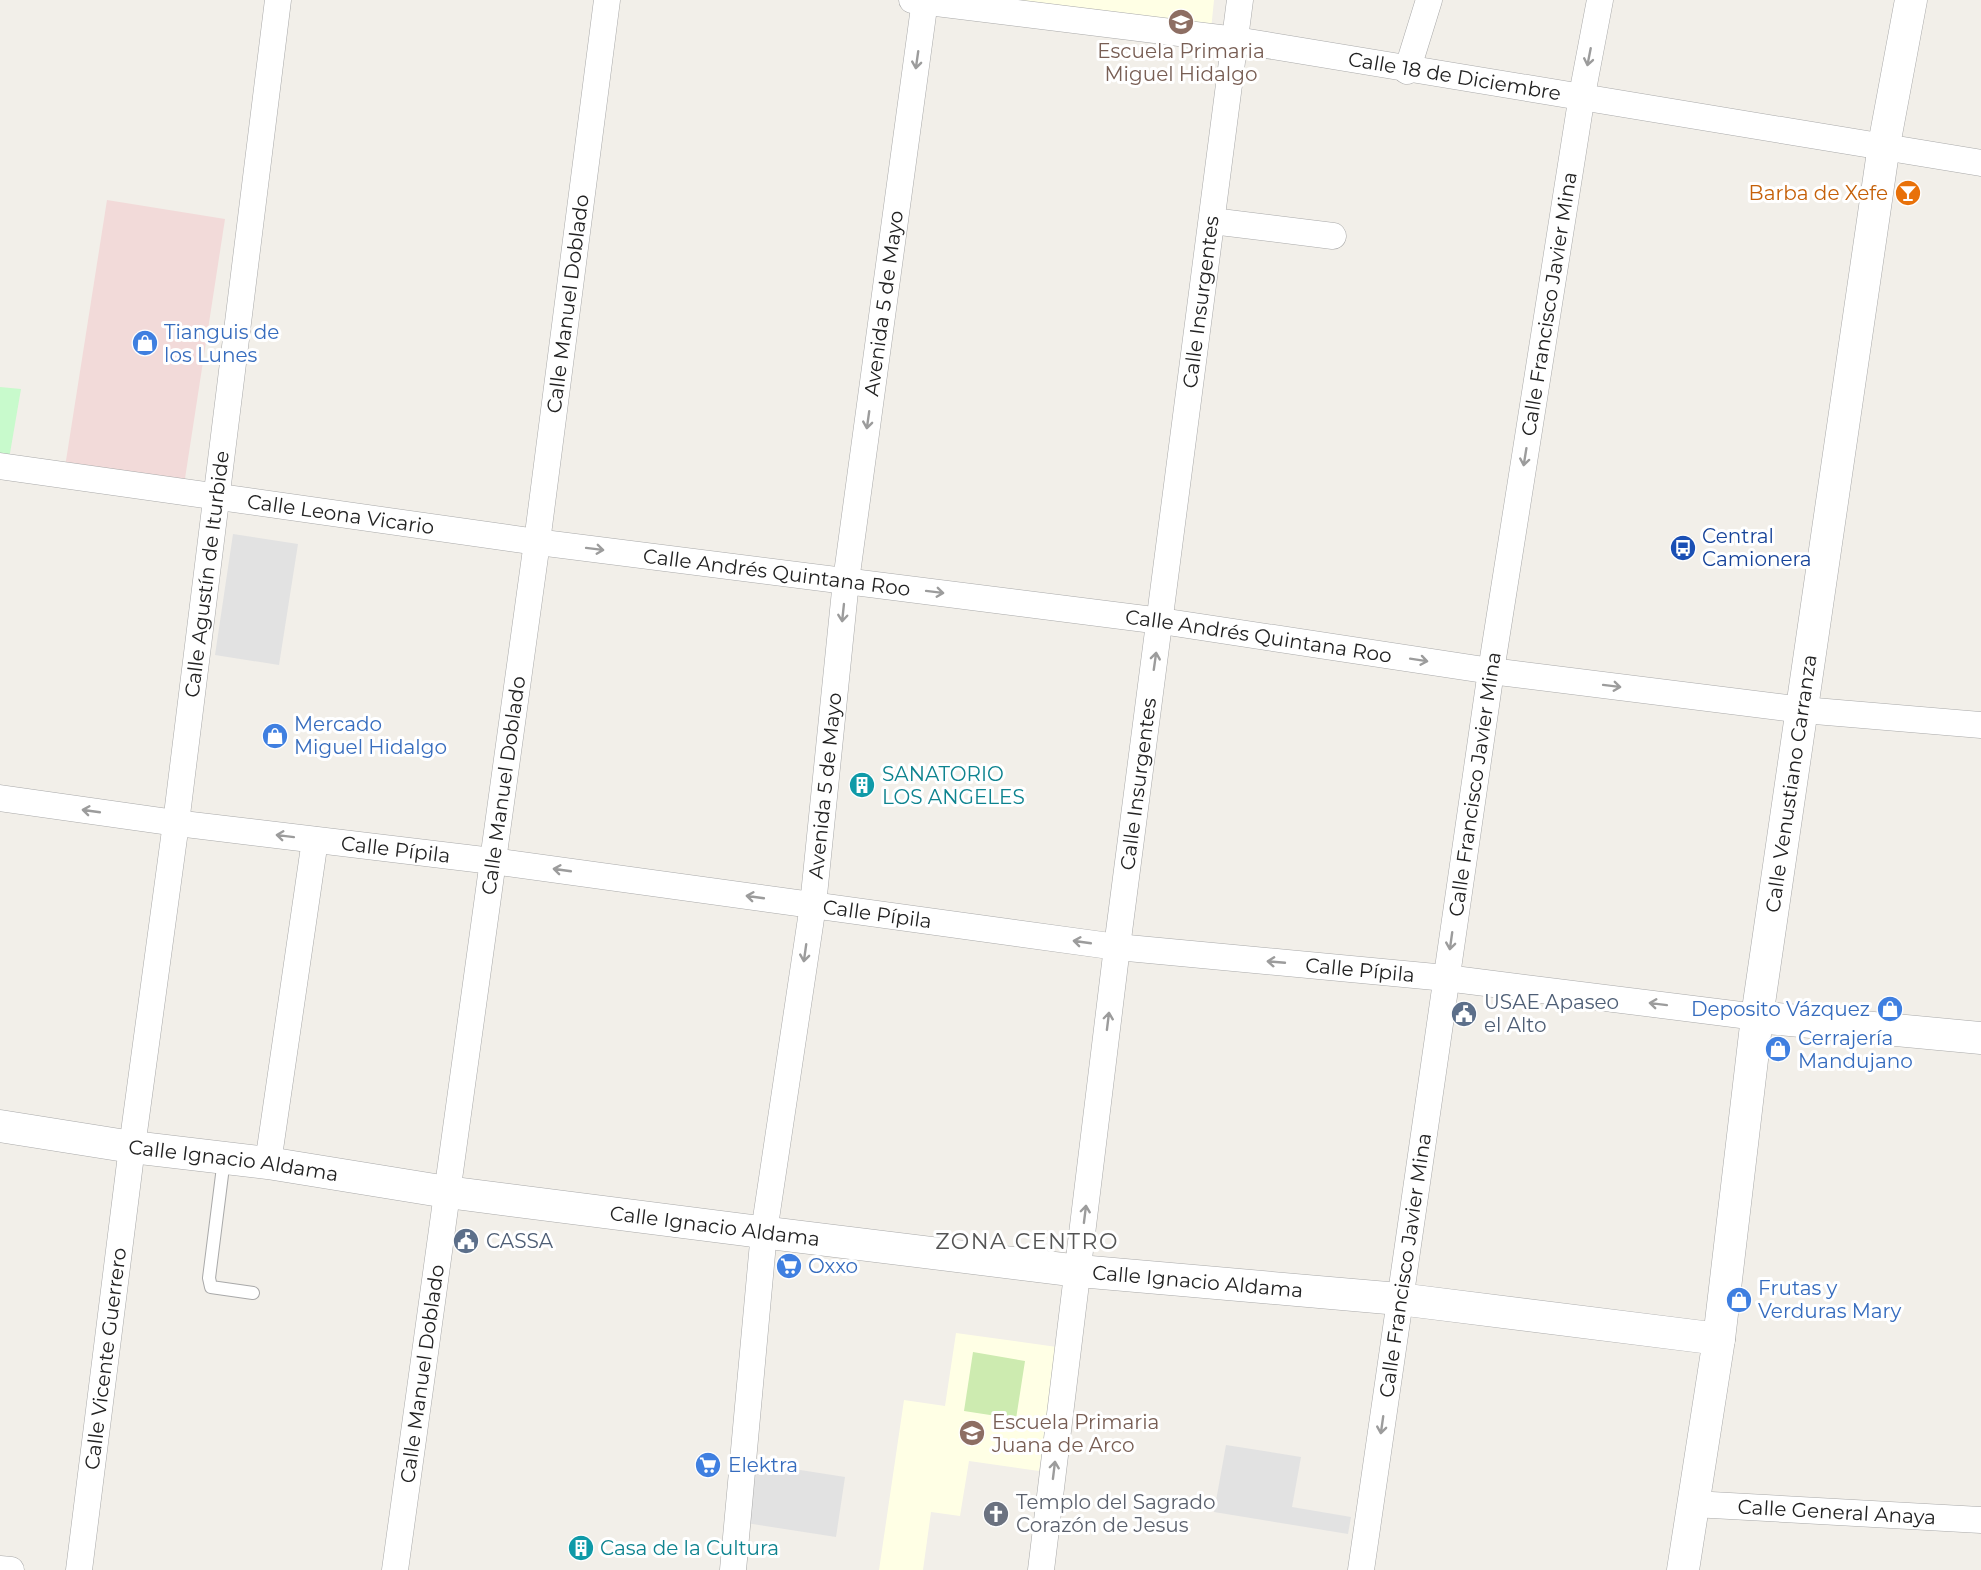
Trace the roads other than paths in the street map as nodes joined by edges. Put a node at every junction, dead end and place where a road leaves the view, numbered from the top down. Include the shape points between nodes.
1 (278, 0) edge
2 (607, 0) edge
3 (1240, 0) edge
4 (1429, 0) edge
5 (1600, 0) edge
6 (1911, 0) edge
7 (920, 1) edge
8 (1236, 40) junction
9 (1407, 71) junction
10 (1582, 95) junction
11 (1884, 145) junction
12 (1981, 163) edge
13 (1212, 221) junction
14 (1332, 236) dead end
15 (0, 466) edge
16 (217, 497) junction
17 (537, 542) junction
18 (846, 581) junction
19 (1161, 621) junction
20 (1491, 671) junction
21 (1803, 710) junction
22 (1981, 725) edge
23 (0, 798) edge
24 (176, 823) junction
25 (315, 840) junction
26 (492, 861) junction
27 (813, 905) junction
28 (1117, 947) junction
29 (1446, 978) junction
30 (1757, 1017) junction
31 (1981, 1038) edge
32 (0, 1126) edge
33 (132, 1148) junction
34 (224, 1158) junction
35 (268, 1163) junction
36 (447, 1192) junction
37 (764, 1232) junction
38 (1079, 1271) junction
39 (253, 1293) dead end
40 (1400, 1299) junction
41 (1719, 1339) junction
42 (1694, 1504) junction
43 (1981, 1520) edge
44 (0, 1569) edge
45 (10, 1570) edge
46 (79, 1570) edge
47 (395, 1570) edge
48 (733, 1570) edge
49 (1041, 1570) edge
50 (1361, 1570) edge
51 (1683, 1570) edge

1 - 16 street, Calle Agustín de Iturbide
2 - 17 street, Calle Manuel Doblado
3 - 8 street, Calle Insurgentes
4 - 9 street
5 -> 10 street, Calle Francisco Javier Mina
6 - 11 street, Calle Venustiano Carranza
7 - 8 street, Calle 18 de Diciembre
7 -> 18 street, Avenida 5 de Mayo
8 - 9 street, Calle 18 de Diciembre
8 - 13 street, Calle Insurgentes
9 - 10 street, Calle 18 de Diciembre
10 - 11 street, Calle 18 de Diciembre
10 -> 20 street, Calle Francisco Javier Mina
11 - 12 street, Calle 18 de Diciembre
11 - 21 street, Calle Venustiano Carranza
13 - 14 street
13 - 19 street, Calle Insurgentes
15 - 16 street, Calle Leona Vicario
16 - 17 street, Calle Leona Vicario
16 - 24 street, Calle Agustín de Iturbide
17 -> 18 street, Calle Andrés Quintana Roo
17 - 26 street, Calle Manuel Doblado
18 -> 19 street, Calle Andrés Quintana Roo
18 -> 27 street, Avenida 5 de Mayo
19 -> 20 street, Calle Andrés Quintana Roo
28 -> 19 street, Calle Insurgentes
20 -> 21 street, Calle Andrés Quintana Roo
20 -> 29 street, Calle Francisco Javier Mina
21 - 22 street, Calle Andrés Quintana Roo
21 - 30 street, Calle Venustiano Carranza
24 -> 23 street, Calle Pípila
25 -> 24 street, Calle Pípila
24 - 33 street, Calle Agustín de Iturbide
25 - 26 street, Calle Pípila
25 - 35 street
27 -> 26 street, Calle Pípila
26 - 36 street, Calle Manuel Doblado
28 -> 27 street, Calle Pípila
27 -> 37 street, Avenida 5 de Mayo
29 -> 28 street, Calle Pípila
38 -> 28 street, Calle Insurgentes
30 -> 29 street, Calle Pípila
29 - 40 street, Calle Francisco Javier Mina
30 - 31 street
30 - 41 street, Calle Venustiano Carranza
32 - 33 street, Calle Ignacio Aldama
33 - 34 street, Calle Ignacio Aldama
33 - 46 street, Calle Vicente Guerrero
34 - 35 street, Calle Ignacio Aldama
34 - 39 lane via 209,1278 211,1287
35 - 36 street, Calle Ignacio Aldama
36 - 37 street, Calle Ignacio Aldama
36 - 47 street, Calle Manuel Doblado
37 - 38 street, Calle Ignacio Aldama
37 - 48 street, Avenida 5 de Mayo
38 - 40 street, Calle Ignacio Aldama
49 -> 38 street, Calle Insurgentes
40 - 41 street, Calle Ignacio Aldama
40 -> 50 street, Calle Francisco Javier Mina
41 - 42 street, Calle Venustiano Carranza
42 - 43 street, Calle General Anaya
42 - 51 street, Calle Venustiano Carranza
44 - 45 street

